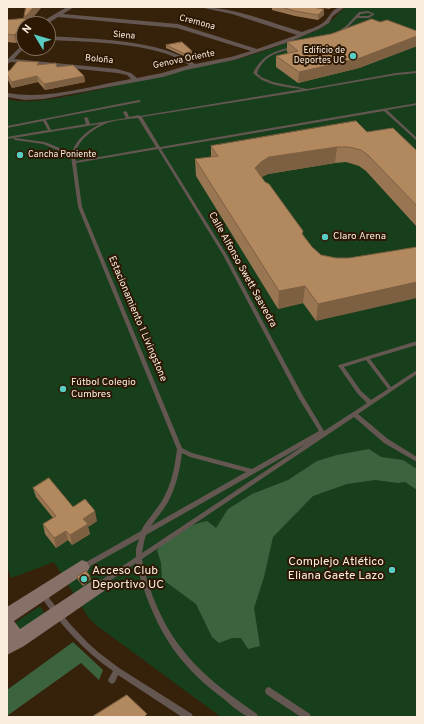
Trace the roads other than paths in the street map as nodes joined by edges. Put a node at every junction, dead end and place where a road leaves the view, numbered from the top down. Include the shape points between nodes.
1 (71, 7) edge
2 (202, 7) edge
3 (342, 7) edge
4 (322, 12) edge
5 (334, 13) junction
6 (57, 15) joint
7 (356, 17) junction
8 (301, 34) junction
9 (334, 36) edge
10 (56, 39) edge
11 (294, 47) edge
12 (258, 51) junction
13 (16, 54) edge
14 (9, 62) edge
15 (194, 66) junction
16 (411, 72) junction
17 (417, 72) edge
18 (417, 78) edge
19 (136, 80) junction
20 (308, 90) junction
21 (7, 95) edge
22 (139, 101) dead end
23 (417, 104) edge
24 (145, 110) dead end
25 (384, 110) junction
26 (125, 112) dead end
27 (148, 115) junction
28 (139, 116) junction
29 (86, 118) dead end
30 (128, 118) junction
31 (107, 119) junction
32 (44, 120) junction
33 (66, 123) dead end
34 (88, 124) junction
35 (18, 125) junction
36 (7, 127) edge
37 (70, 127) junction
38 (50, 131) junction
39 (23, 135) junction
40 (8, 138) edge
41 (417, 140) edge
42 (159, 147) junction
43 (73, 155) junction
44 (75, 162) junction
45 (417, 343) edge
46 (367, 358) junction
47 (417, 372) edge
48 (391, 390) junction
49 (370, 403) junction
50 (354, 414) junction
51 (321, 434) junction
52 (180, 449) junction
53 (417, 460) edge
54 (252, 471) junction
55 (144, 532) junction
56 (138, 558) junction
57 (86, 565) joint
58 (98, 586) joint
59 (42, 594) junction
60 (56, 613) junction
61 (7, 616) edge
62 (7, 625) edge
63 (12, 644) edge
64 (117, 670) junction
65 (112, 680) dead end
66 (269, 691) dead end
67 (189, 717) edge
68 (254, 717) edge
69 (307, 717) edge

1 - 6 street
2 - 8 street via 233,13
3 - 5 street, Genova Oriente
4 - 5 street
5 - 8 street, Genova Oriente via 324,24
6 - 12 street, Cremona via 182,27
7 - 7 lane via 363,12 374,14 372,17
7 - 9 lane
8 - 12 street, Genova Oriente
10 - 15 street, Siena via 151,48 186,60
11 - 20 lane via 266,57 258,64 255,73 266,80
12 - 15 street, Genova Oriente
13 - 14 street
14 - 19 street, Boloña via 117,71 129,74
15 - 19 street, Genova Oriente
16 - 17 lane
16 - 18 lane
16 - 20 lane
19 - 21 street, Genova Oriente via 44,97
20 - 27 lane
22 - 32 lane
23 - 25 lane
24 - 27 lane
25 - 41 lane
25 - 42 lane
26 - 30 lane
27 - 28 lane
28 - 30 lane
28 - 42 lane, Calle Alfonso Swett Saavedra
29 - 34 lane
30 - 31 lane
31 - 34 lane
31 - 43 lane via 82,136
32 - 35 lane
32 - 38 lane
33 - 37 lane
34 - 37 lane
35 - 36 lane
35 - 39 lane
37 - 38 lane
38 - 39 lane
39 - 40 lane
40 - 43 lane via 44,143
42 - 44 lane
42 - 51 lane, Calle Alfonso Swett Saavedra via 225,256
43 - 44 lane, Estacionamiento 1 Livingstone
44 - 52 lane, Estacionamiento 1 Livingstone via 80,207
45 - 46 lane
46 - 48 lane
46 - 49 lane via 341,366
47 - 48 lane
48 - 49 lane
49 - 50 lane
50 - 51 lane
50 - 53 lane via 386,441
51 - 54 lane
51 - 56 lane
52 - 54 lane via 190,455
52 - 55 lane via 171,490
54 - 55 lane
55 - 56 lane
55 - 57 lane
56 - 58 lane
56 - 68 lane via 153,606 173,644 201,677
57 - 59 street
58 - 60 street
59 - 60 lane
59 - 61 street
60 - 63 street
60 - 64 lane via 73,633
62 - 63 street
64 - 65 lane
64 - 67 lane
66 - 69 lane

